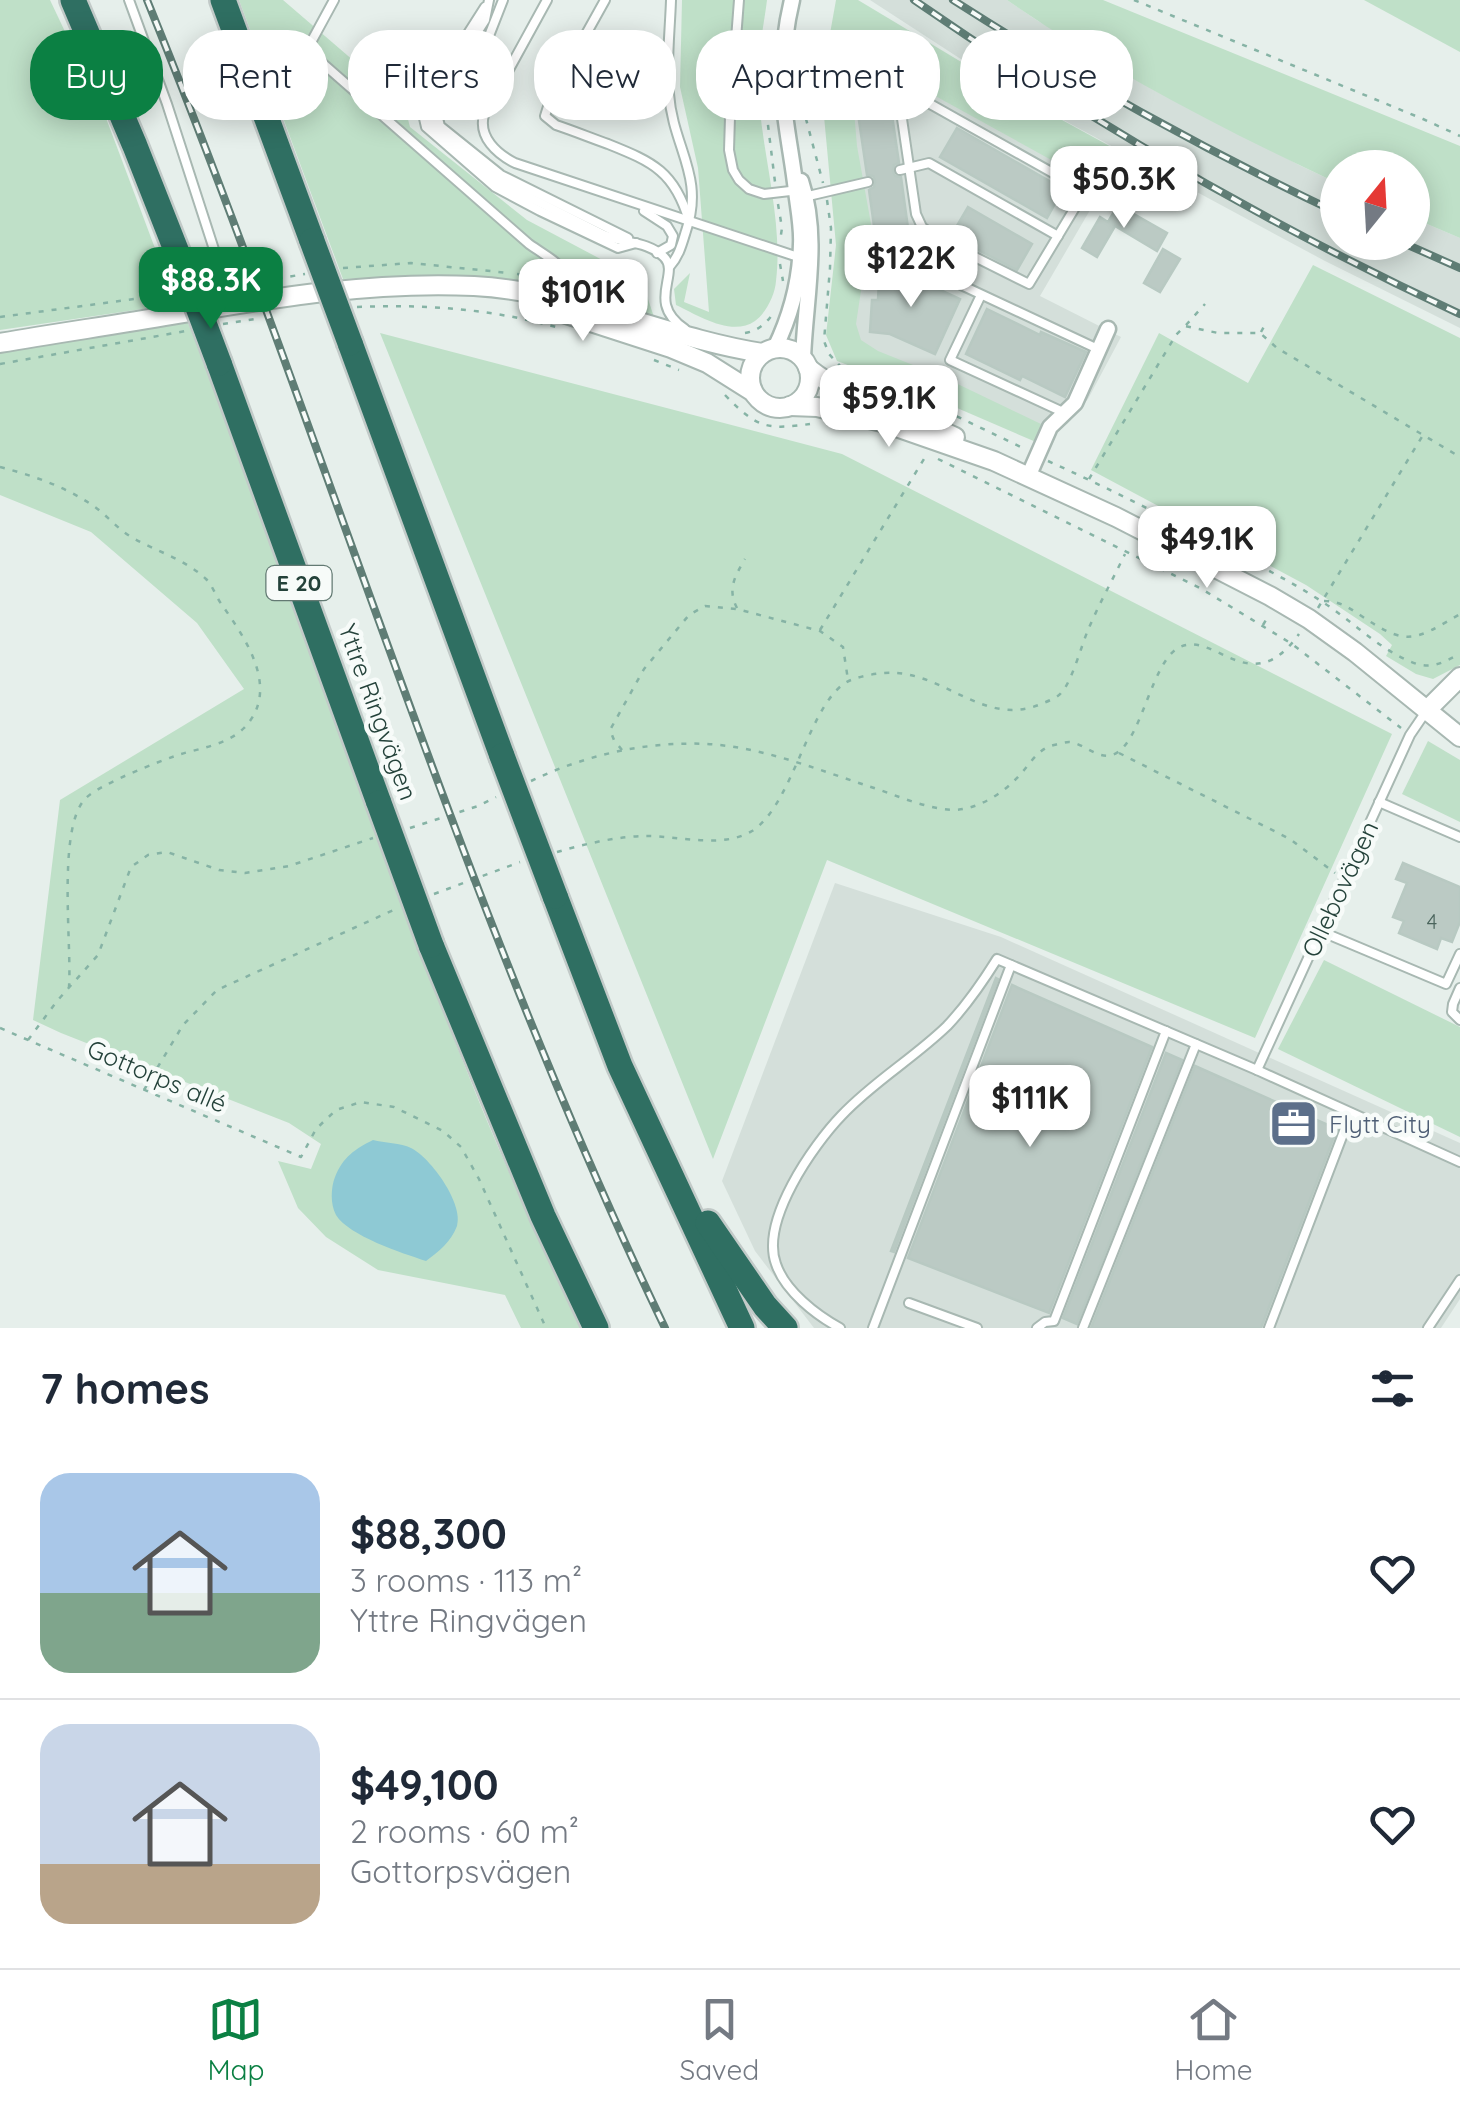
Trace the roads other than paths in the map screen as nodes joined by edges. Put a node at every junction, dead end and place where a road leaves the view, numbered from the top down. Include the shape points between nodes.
1 (73, 0) edge
2 (129, 0) edge
3 (223, 0) edge
4 (334, 0) edge
5 (489, 0) edge
6 (503, 0) edge
7 (546, 0) edge
8 (605, 0) edge
9 (671, 0) edge
10 (739, 0) edge
11 (792, 0) edge
12 (491, 30) edge
13 (514, 58) edge
14 (940, 109) edge
15 (438, 120) edge
16 (483, 120) edge
17 (902, 120) edge
18 (905, 169) junction
19 (868, 182) dead end
20 (801, 194) junction
21 (632, 203) junction
22 (690, 221) junction
23 (1058, 236) junction
24 (634, 242) junction
25 (657, 253) junction
26 (806, 259) junction
27 (670, 266) junction
28 (944, 277) dead end
29 (980, 295) junction
30 (232, 305) junction
31 (574, 310) junction
32 (1108, 330) dead end
33 (701, 340) junction
34 (0, 342) edge
35 (1100, 350) junction
36 (768, 351) junction
37 (806, 363) junction
38 (753, 392) junction
39 (790, 406) junction
40 (1065, 413) junction
41 (994, 461) junction
42 (1028, 477) junction
43 (1460, 677) edge
44 (1427, 710) junction
45 (1460, 737) edge
46 (1379, 802) junction
47 (1460, 837) edge
48 (1320, 931) junction
49 (1460, 954) edge
50 (1012, 964) junction
51 (1460, 988) edge
52 (1460, 1020) edge
53 (1166, 1031) junction
54 (1196, 1044) junction
55 (620, 1066) junction
56 (1257, 1070) junction
57 (1351, 1114) junction
58 (1460, 1162) edge
59 (1460, 1280) edge
60 (909, 1303) dead end
61 (596, 1328) edge
62 (742, 1328) edge
63 (785, 1328) edge
64 (840, 1328) edge
65 (872, 1328) edge
66 (977, 1328) edge
67 (1038, 1328) edge
68 (1083, 1328) edge
69 (1269, 1328) edge
70 (1428, 1328) edge

1 - 61 highway, Yttre Ringvägen / E 20, bridge via 182,265 431,945 542,1216
2 - 30 lane
3 - 55 highway, bridge
4 - 31 lane via 312,38 312,54 561,267 572,280
5 - 24 lane via 425,101 426,127 516,200 618,248
6 - 12 lane
7 - 13 lane
8 - 22 lane via 544,116 650,161 673,185
9 - 22 lane via 668,91 694,190
10 - 20 lane via 732,170 749,189
11 - 20 street via 782,75
14 - 23 lane via 1085,191
15 - 24 lane via 501,175
16 - 21 lane via 490,142 515,163
17 - 18 lane
18 - 23 lane via 929,162
18 - 23 lane via 922,227 1029,284
19 - 20 lane
20 - 26 street
21 - 22 lane
21 - 25 lane via 672,232 671,245
22 - 26 lane
22 - 27 lane
24 - 25 lane
25 - 27 lane
26 - 36 street via 792,308
26 - 37 street
27 - 33 lane via 667,310
28 - 29 lane
29 - 35 lane
29 - 40 lane via 950,360
30 - 31 street via 420,286
30 - 34 street
31 - 33 street
31 - 38 street via 707,363
32 - 35 street
33 - 36 street
35 - 40 street
36 - 37 street via 795,352
36 - 38 street via 754,361
37 - 39 street via 807,391
37 - 41 street via 846,393 934,427
38 - 39 street via 770,406
39 - 41 street via 848,412
40 - 42 street via 1050,427
41 - 42 street
42 - 44 street via 1283,604
43 - 44 street
44 - 45 street
44 - 46 lane, Ollebovägen
46 - 47 lane
46 - 48 lane, Ollebovägen
48 - 49 lane via 1446,984
48 - 56 lane, Ollebovägen
50 - 53 lane
50 - 64 lane via 997,958 944,1028 843,1114 785,1200 776,1223 776,1265 807,1304
50 - 65 lane
51 - 52 lane via 1452,1012
53 - 54 lane
53 - 67 lane via 1054,1321
54 - 56 lane
54 - 68 lane
55 - 62 highway
55 - 63 highway via 703,1215
56 - 57 lane
57 - 58 lane
57 - 69 lane
59 - 70 lane
60 - 66 lane

